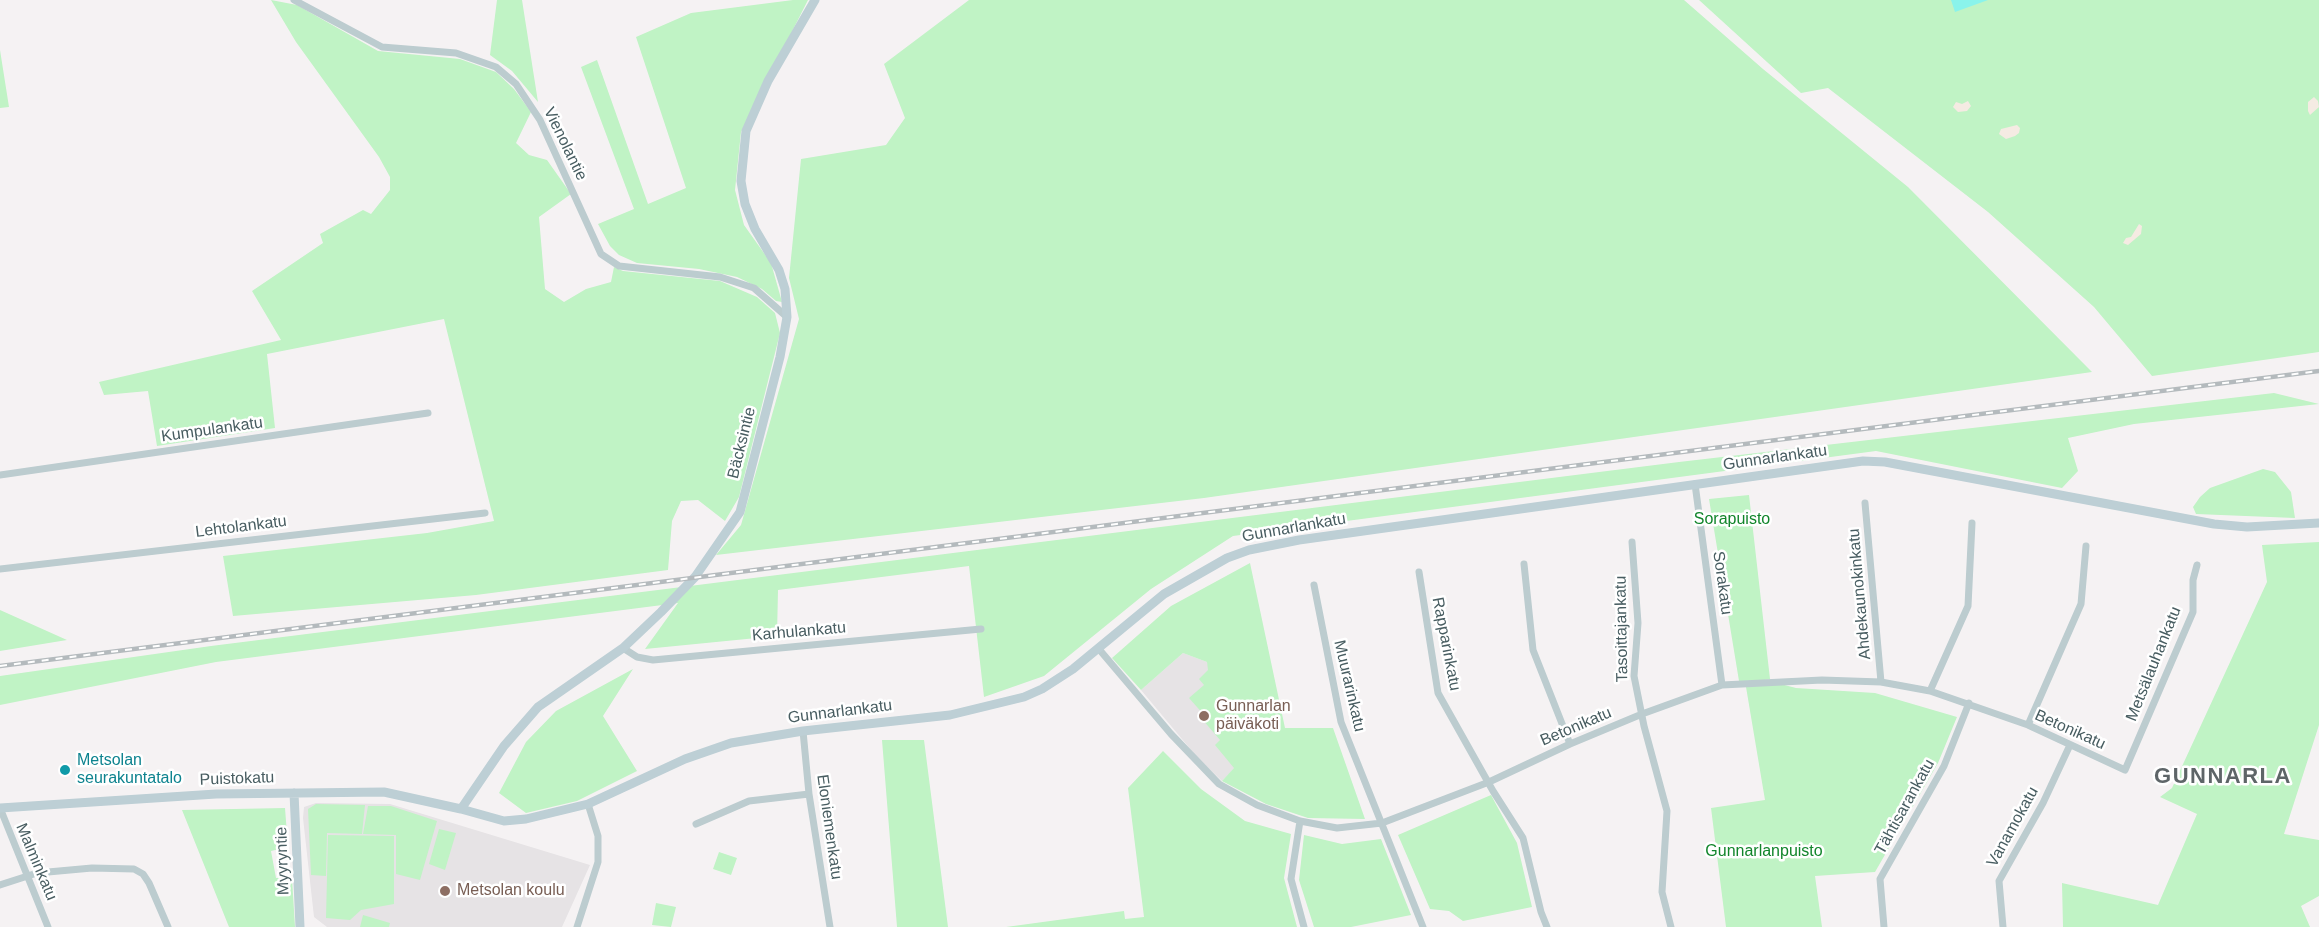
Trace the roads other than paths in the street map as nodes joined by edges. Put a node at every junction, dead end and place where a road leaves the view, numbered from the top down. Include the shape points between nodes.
1 (294, 0) edge
2 (815, 0) edge
3 (787, 317) junction
4 (428, 413) dead end
5 (0, 475) edge
6 (1695, 484) junction
7 (1865, 503) dead end
8 (485, 513) dead end
9 (1972, 523) dead end
10 (2319, 523) edge
11 (1632, 542) dead end
12 (2086, 546) dead end
13 (1524, 564) dead end
14 (2197, 565) dead end
15 (0, 569) edge
16 (1419, 572) dead end
17 (1314, 585) dead end
18 (981, 628) dead end
19 (623, 648) junction
20 (1098, 648) junction
21 (1881, 682) junction
22 (1722, 686) junction
23 (1930, 691) junction
24 (1969, 703) junction
25 (1642, 714) junction
26 (2028, 725) junction
27 (803, 731) junction
28 (1570, 744) junction
29 (2070, 745) junction
30 (2125, 770) joint
31 (1489, 782) junction
32 (294, 793) junction
33 (809, 794) junction
34 (588, 804) junction
35 (0, 808) edge
36 (461, 809) junction
37 (1300, 820) junction
38 (1382, 823) junction
39 (696, 824) dead end
40 (28, 875) junction
41 (0, 885) edge
42 (48, 927) edge
43 (168, 927) edge
44 (300, 927) edge
45 (578, 927) edge
46 (830, 927) edge
47 (1304, 927) edge
48 (1423, 927) edge
49 (1547, 927) edge
50 (1671, 927) edge
51 (1884, 927) edge
52 (2003, 927) edge

1 - 3 street, Vienolantie via 382,47 456,53 496,67 516,84 540,120 602,254 619,266 720,277 754,288
2 - 3 street, Bäcksintie via 768,81 746,131 741,181 755,229 779,270
3 - 19 street, Bäcksintie via 740,512 679,595
4 - 5 street, Kumpulankatu
6 - 10 street, Gunnarlankatu via 1872,460 2214,524 2247,527
6 - 20 street, Gunnarlankatu via 1249,550 1227,558 1164,594
6 - 22 street, Sorakatu
7 - 21 street, Ahdekaunokinkatu
8 - 15 street, Lehtolankatu
9 - 23 street via 1968,606
11 - 25 street, Tasoittajankatu via 1638,623 1634,676
12 - 26 street via 2081,604
13 - 28 street via 1533,650
14 - 30 street, Metsälauhankatu via 2193,612
16 - 31 street, Rapparinkatu via 1438,693
17 - 38 street, Muurarinkatu via 1341,722
18 - 19 street, Karhulankatu via 653,660 637,657
19 - 36 street, Bäcksintie via 538,706 504,746
20 - 27 street, Gunnarlankatu via 1058,679 1014,701 950,715
20 - 37 street, Betonikatu via 1219,784 1257,805
21 - 22 street, Betonikatu via 1822,680
21 - 23 street, Betonikatu
22 - 25 street, Betonikatu
23 - 24 street, Betonikatu
24 - 26 street, Betonikatu
24 - 51 street, Tähtisarankatu via 1944,766 1880,879
25 - 28 street, Betonikatu
25 - 50 street, Tasoittajankatu via 1667,811 1662,892
26 - 29 street, Betonikatu
27 - 33 street, Eloniemenkatu
27 - 34 street, Gunnarlankatu via 731,743 685,759
28 - 31 street, Betonikatu
29 - 30 street, Betonikatu
29 - 52 street, Vanamokatu via 1999,881
31 - 38 street, Betonikatu
31 - 49 street, Rapparinkatu via 1523,838
32 - 35 street, Puistokatu
32 - 36 street, Gunnarlankatu via 384,792
32 - 44 street, Myyryntie
33 - 39 street via 749,801
33 - 46 street, Eloniemenkatu
34 - 36 street, Gunnarlankatu via 504,822
34 - 45 street via 598,836 597,862
35 - 40 street, Malminkatu
37 - 38 street, Betonikatu via 1338,828
37 - 47 street via 1291,879
38 - 48 street, Muurarinkatu
40 - 41 street
40 - 42 street, Malminkatu
40 - 43 street via 92,868 134,869 149,883

